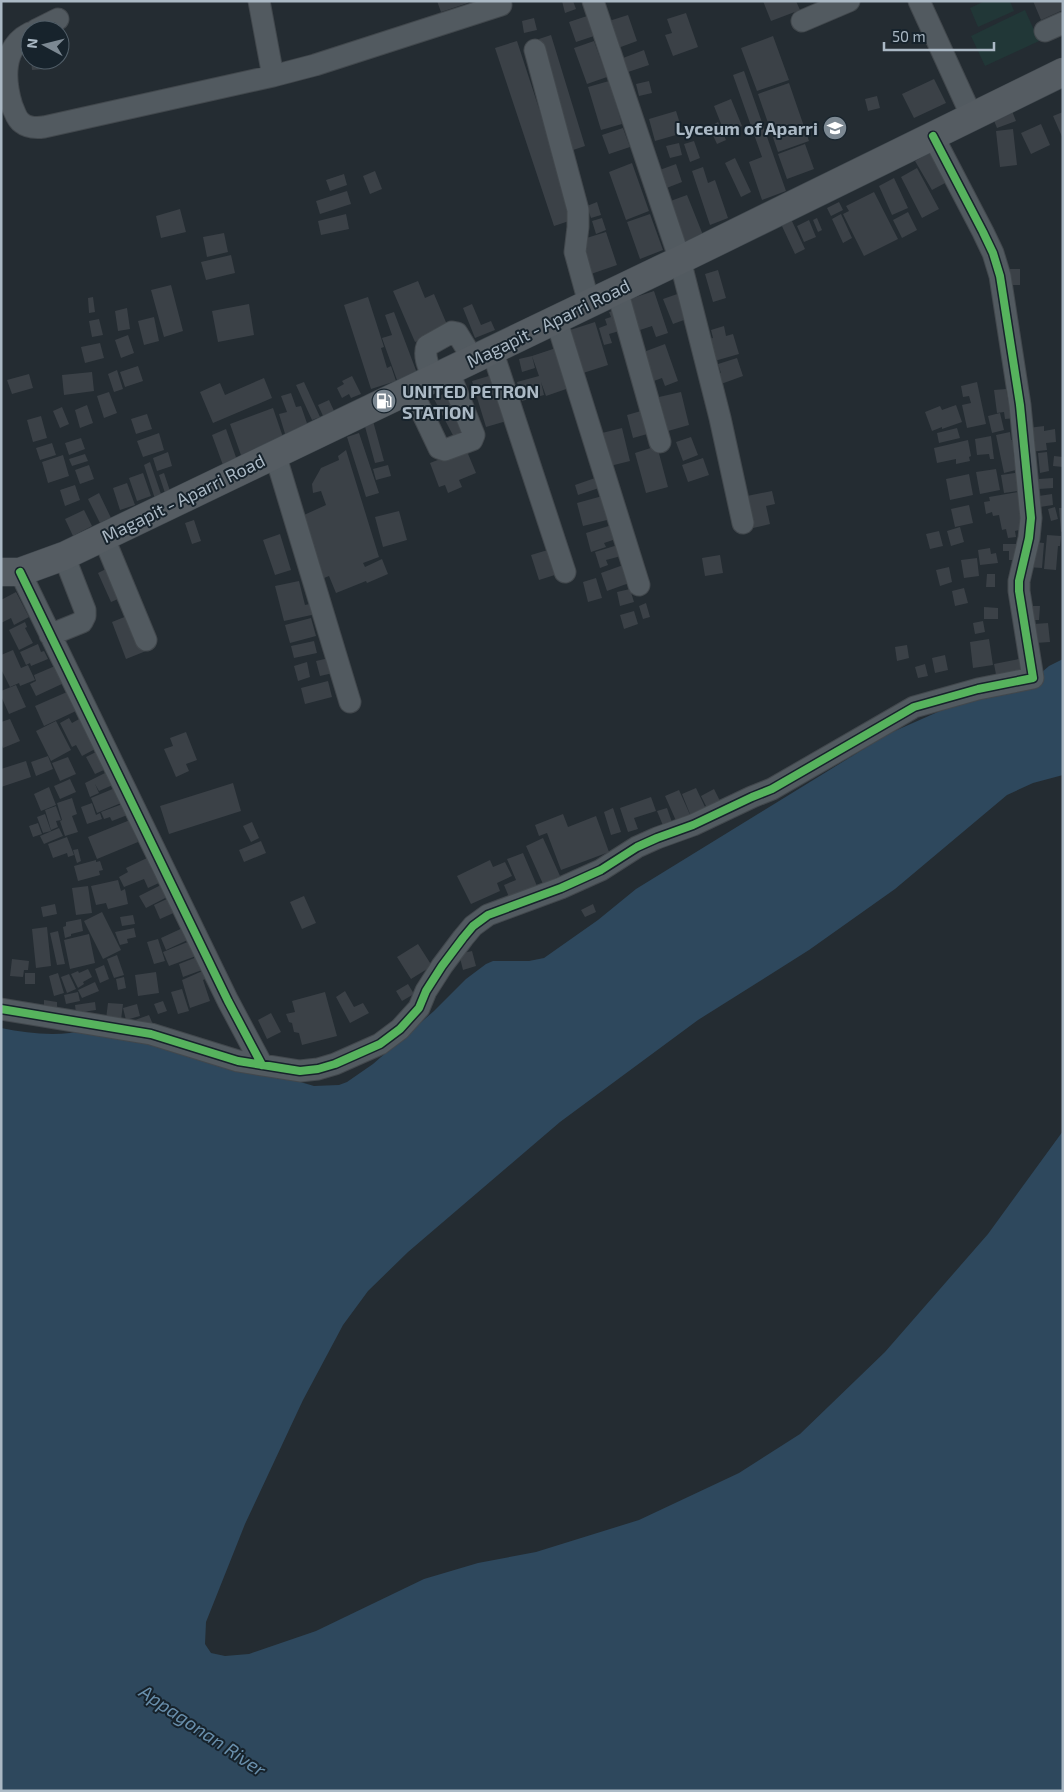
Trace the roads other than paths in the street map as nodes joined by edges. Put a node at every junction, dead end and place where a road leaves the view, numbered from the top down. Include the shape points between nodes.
1 (259, 1) edge
2 (594, 1) edge
3 (849, 1) edge
4 (919, 1) edge
5 (505, 2) edge
6 (802, 21) dead end
7 (20, 40) edge
8 (535, 50) dead end
9 (1063, 72) edge
10 (273, 76) junction
11 (972, 117) junction
12 (933, 136) junction
13 (680, 260) junction
14 (617, 290) junction
15 (588, 303) junction
16 (556, 319) junction
17 (482, 354) junction
18 (660, 442) dead end
19 (276, 454) junction
20 (743, 523) dead end
21 (103, 536) junction
22 (64, 556) junction
23 (10, 572) edge
24 (565, 572) dead end
25 (639, 586) dead end
26 (50, 635) junction
27 (146, 640) dead end
28 (350, 702) dead end
29 (1, 1009) edge
30 (238, 1020) junction
31 (238, 1061) junction
32 (262, 1065) junction

1 - 10 street
2 - 13 street
3 - 6 street
4 - 11 street
5 - 10 street
7 - 10 street via 8,60 8,94 16,116 33,128 65,124
8 - 15 street via 578,210 575,252
9 - 11 main road, Magapit - Aparri Road
11 - 12 main road, Magapit - Aparri Road
12 - 13 main road, Magapit - Aparri Road
12 - 32 street via 983,232 1000,276 1020,405 1031,518 1018,591 1033,678 914,707 772,789 693,826 637,847 601,870 561,888 488,915 473,926 442,966 418,1008 400,1030 380,1044 318,1070 300,1071
13 - 14 main road, Magapit - Aparri Road
13 - 20 street
14 - 15 main road, Magapit - Aparri Road
14 - 18 street
15 - 16 main road, Magapit - Aparri Road
16 - 17 main road, Magapit - Aparri Road
16 - 25 street
17 - 19 main road, Magapit - Aparri Road
17 - 24 street
19 - 21 main road, Magapit - Aparri Road
19 - 28 street
21 - 22 main road, Magapit - Aparri Road
21 - 27 street
22 - 23 main road, Magapit - Aparri Road
22 - 26 street via 85,616 82,622
23 - 26 street
26 - 30 street
29 - 31 street via 151,1034
30 - 31 street via 231,1048
30 - 32 street
31 - 32 street

